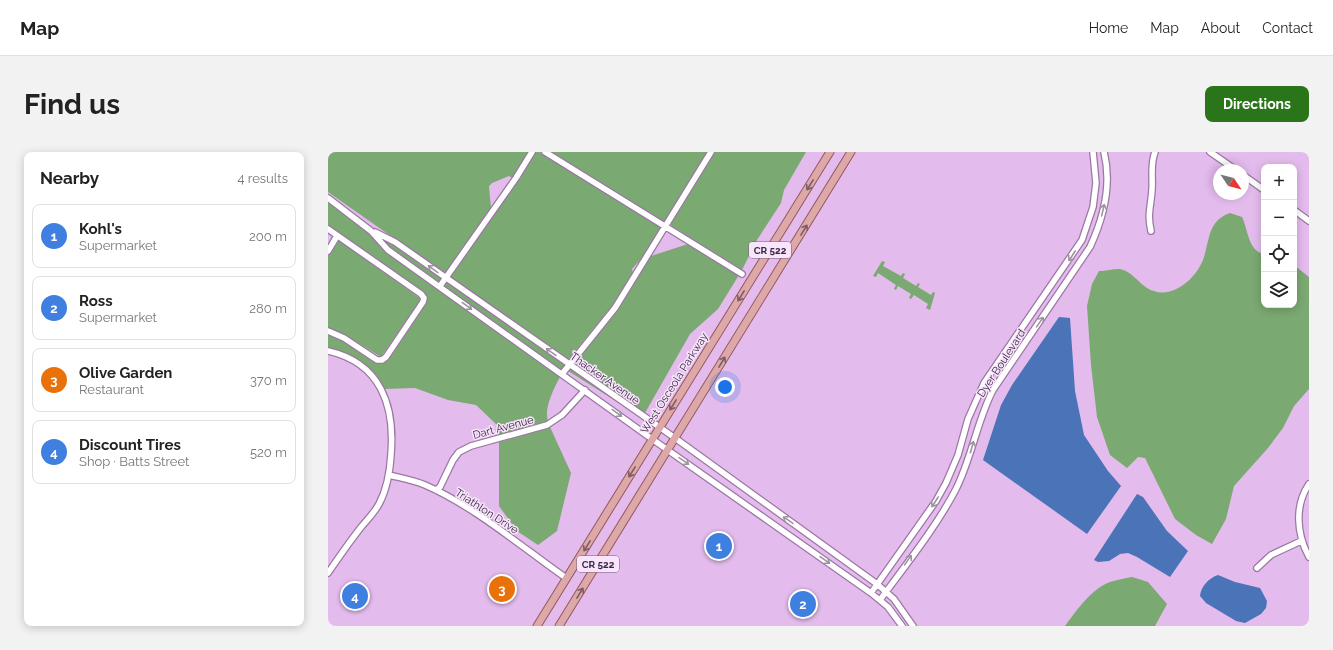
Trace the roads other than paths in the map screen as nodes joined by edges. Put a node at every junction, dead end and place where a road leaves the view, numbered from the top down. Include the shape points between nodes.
1 (532, 152) edge
2 (545, 152) edge
3 (711, 152) edge
4 (830, 152) edge
5 (851, 152) edge
6 (1093, 152) edge
7 (1104, 152) edge
8 (1155, 152) edge
9 (1210, 152) edge
10 (1227, 164) edge
11 (1249, 179) edge
12 (1261, 188) edge
13 (328, 198) edge
14 (1297, 212) edge
15 (1309, 221) edge
16 (666, 226) junction
17 (328, 229) edge
18 (371, 230) junction
19 (1151, 231) dead end
20 (338, 236) junction
21 (328, 251) edge
22 (742, 274) dead end
23 (446, 278) junction
24 (440, 286) junction
25 (513, 325) junction
26 (328, 331) edge
27 (507, 334) junction
28 (328, 351) edge
29 (569, 364) junction
30 (992, 370) junction
31 (562, 374) junction
32 (1001, 378) junction
33 (585, 390) junction
34 (659, 428) junction
35 (675, 438) junction
36 (652, 439) junction
37 (668, 450) junction
38 (389, 475) junction
39 (946, 483) junction
40 (1309, 484) edge
41 (956, 489) junction
42 (436, 490) junction
43 (804, 531) junction
44 (811, 536) junction
45 (798, 541) junction
46 (1301, 541) junction
47 (805, 546) junction
48 (1309, 557) edge
49 (1257, 568) dead end
50 (328, 573) edge
51 (566, 578) junction
52 (877, 584) junction
53 (886, 592) junction
54 (871, 593) junction
55 (880, 600) junction
56 (537, 626) edge
57 (559, 626) edge
58 (902, 626) edge
59 (913, 626) edge

1 - 23 street
2 - 16 street
3 - 16 street
4 -> 34 main road, West Osceola Parkway / CR 522
35 -> 5 main road, CR 522
6 -> 30 street, Dyer Boulevard via 1096,183 1093,207 1082,240
32 -> 7 street, Dyer Boulevard via 1090,248 1098,230 1104,205 1107,184
8 - 19 street via 1151,162 1152,189 1148,217
9 - 10 street
11 - 12 street
13 - 18 street, Thacker Avenue
14 - 15 street
16 - 22 street
16 - 29 street via 615,308
17 - 20 street
23 -> 18 street, Thacker Avenue via 395,242
18 - 24 street, Thacker Avenue via 388,250
20 - 21 street
20 - 26 street via 424,298 382,360
23 - 24 street
23 - 25 street, Thacker Avenue
24 -> 27 street, Thacker Avenue
25 - 27 street
29 -> 25 street, Thacker Avenue
27 - 31 street, Thacker Avenue
28 - 38 street via 358,364 377,383 384,396 392,426
29 - 31 street
29 - 34 street, Thacker Avenue
30 - 32 street
30 - 39 street, Dyer Boulevard via 973,406 958,455
31 - 33 street, Thacker Avenue
41 -> 32 street, Dyer Boulevard via 969,458 982,414
33 -> 36 street, Thacker Avenue
33 - 42 street, Dart Avenue via 562,415 548,425 471,446 459,452
34 - 35 street, Thacker Avenue
34 - 36 main road, West Osceola Parkway / CR 522
35 - 37 main road, CR 522
43 -> 35 street, Thacker Avenue via 749,494
36 - 37 street
36 -> 51 main road, West Osceola Parkway / CR 522
37 -> 45 street
57 -> 37 main road, CR 522
38 - 42 street, Triathlon Drive
38 - 50 street via 379,504
39 - 41 street
39 -> 52 street, Dyer Boulevard
40 - 46 street via 1298,514
53 -> 41 street, Dyer Boulevard
42 - 51 street, Triathlon Drive via 505,533
43 - 44 street, Thacker Avenue
43 - 45 street
44 - 47 street
44 - 52 street, Thacker Avenue
45 - 47 street
46 - 48 street
46 - 49 street via 1271,555
47 -> 54 street
51 - 56 main road, West Osceola Parkway / CR 522
52 - 53 street, Thacker Avenue
52 - 54 street, Dyer Boulevard
53 - 55 street, Dyer Boulevard
53 - 59 street, Thacker Avenue via 904,611
54 - 55 street
55 - 58 street

